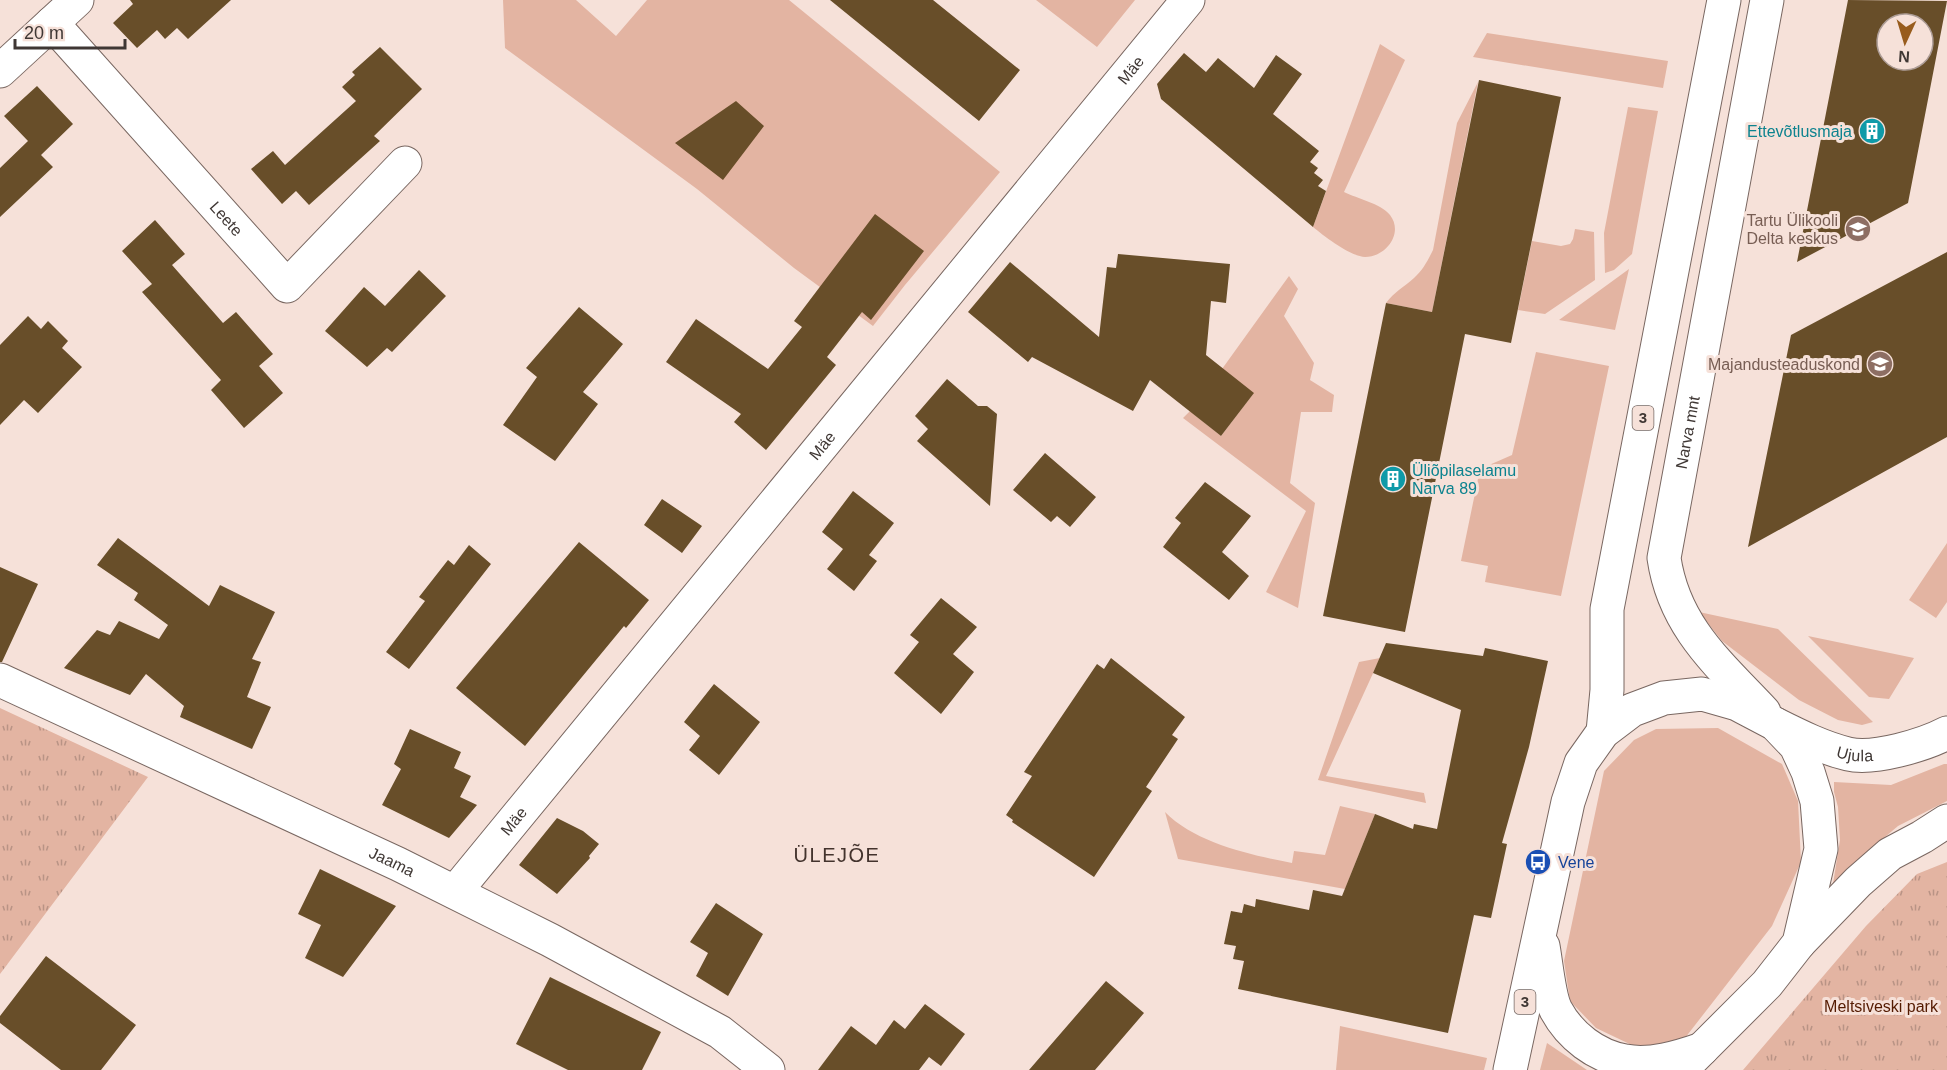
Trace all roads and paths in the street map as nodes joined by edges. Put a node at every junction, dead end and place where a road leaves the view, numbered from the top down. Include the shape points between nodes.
1 (77, 0) edge
2 (1188, 0) edge
3 (1724, 0) edge
4 (1767, 0) edge
5 (52, 23) junction
6 (0, 71) edge
7 (405, 163) dead end
8 (0, 680) edge
9 (1775, 724) junction
10 (1603, 732) junction
11 (1942, 736) edge
12 (1947, 820) edge
13 (455, 892) junction
14 (1540, 935) junction
15 (1799, 943) junction
16 (1692, 1059) edge
17 (768, 1070) edge
18 (1510, 1070) edge

1 - 5 main road
2 - 13 main road, Mäe
3 - 10 main road, 3 via 1607,609
4 - 9 main road, Narva mnt via 1665,558 1677,606 1696,639
5 - 6 main road
5 - 7 main road, Leete via 286,286
8 - 13 main road, Jaama
9 - 10 main road, Ujula via 1737,704 1702,694 1664,698 1632,710
9 - 11 main road, Ujula via 1806,740 1851,755 1891,753
9 - 15 main road, Narva mnt via 1796,746 1817,801 1821,849
10 - 14 main road via 1581,763 1568,802
12 - 15 main road via 1890,854
13 - 17 main road, Jaama via 720,1032
14 - 16 main road via 1554,1008 1570,1031 1593,1049 1625,1062
14 - 18 main road, 3
15 - 16 main road via 1767,984

